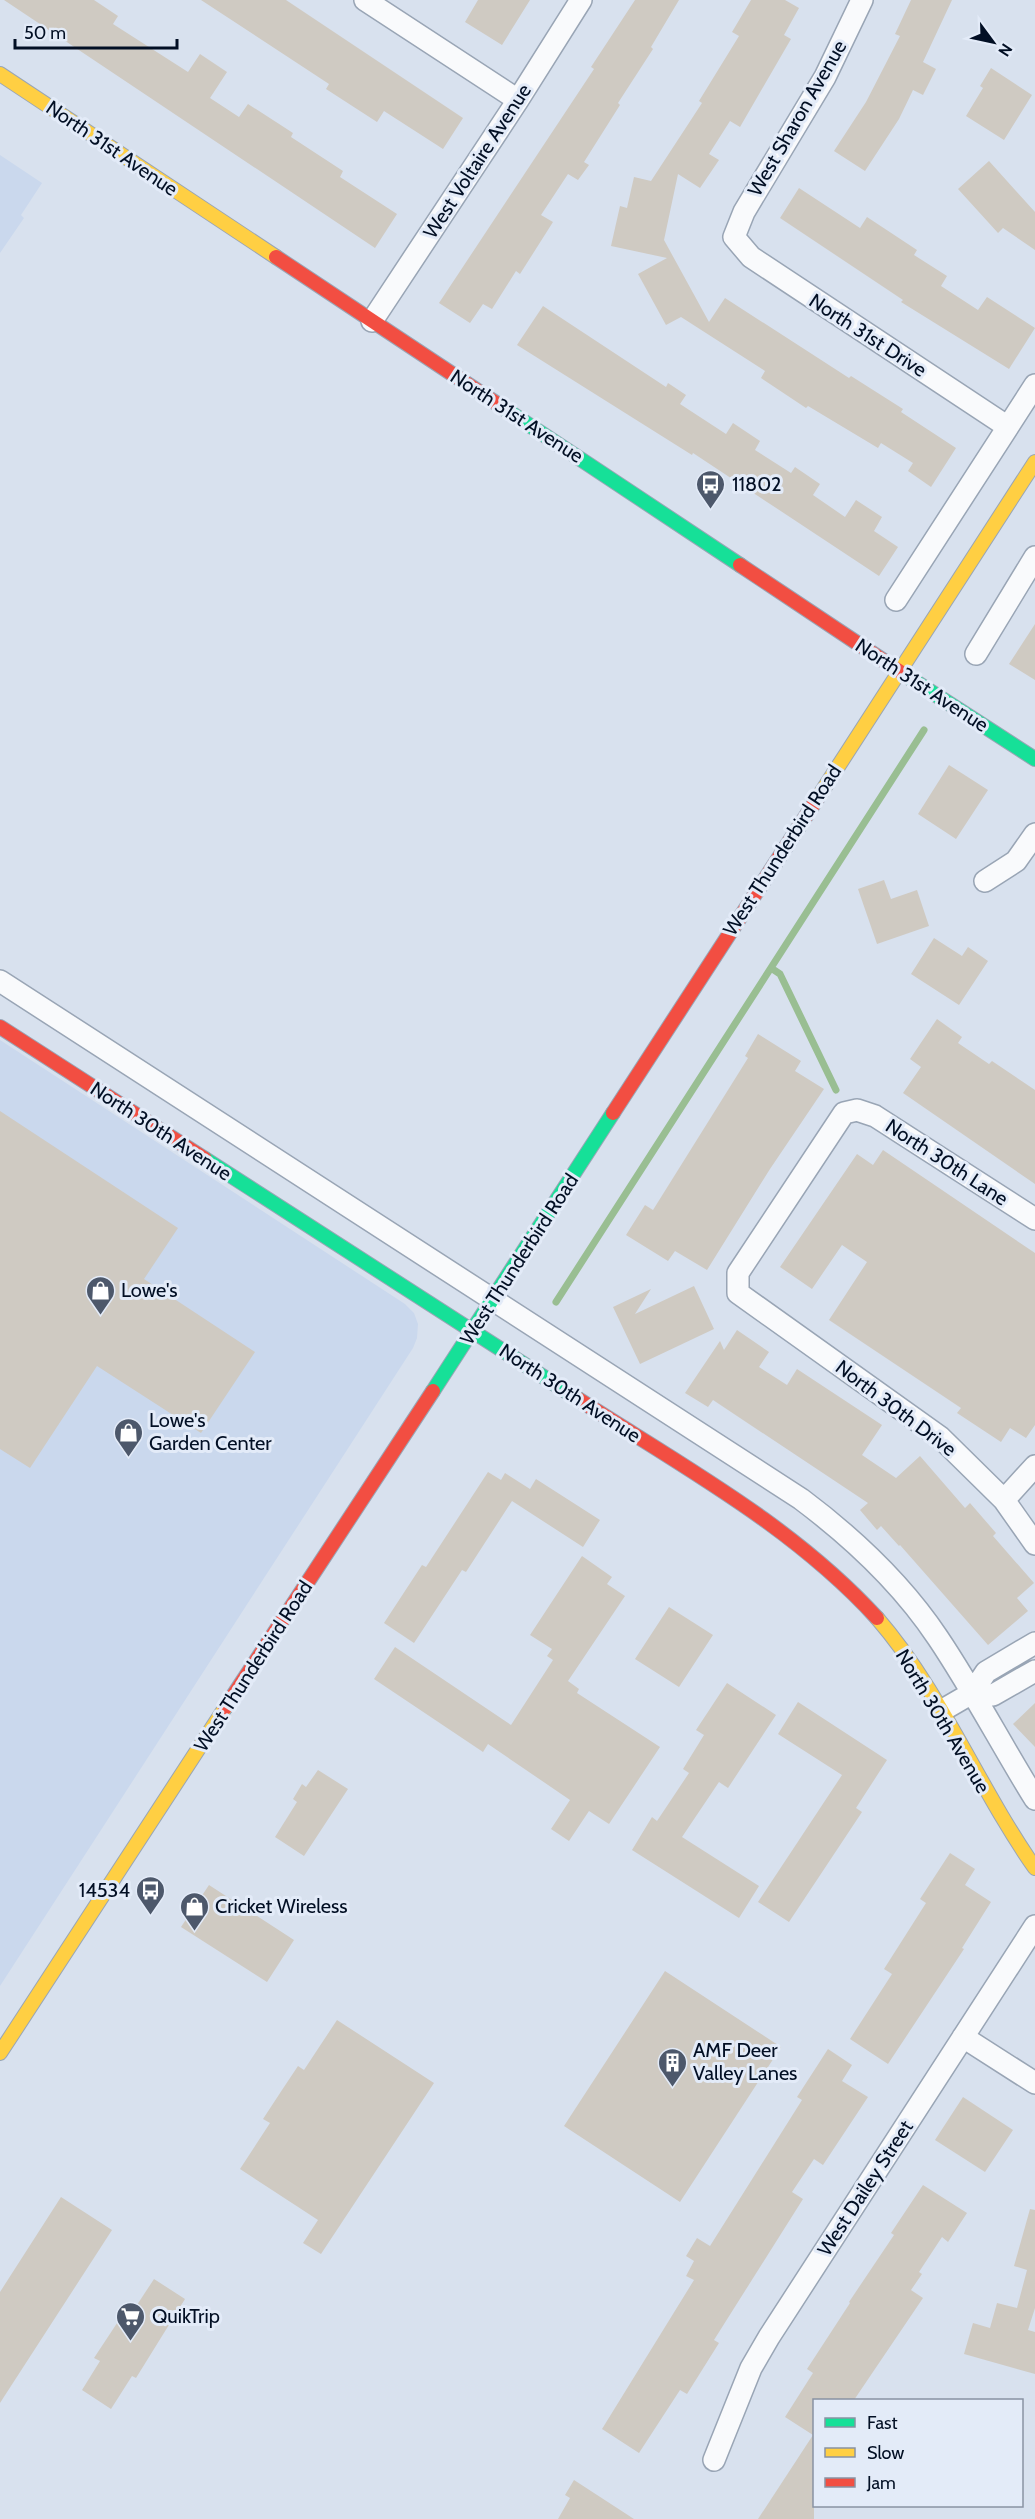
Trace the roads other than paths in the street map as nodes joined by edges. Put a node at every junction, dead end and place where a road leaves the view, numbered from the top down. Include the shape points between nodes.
1 (365, 0) edge
2 (581, 0) edge
3 (861, 0) edge
4 (0, 74) edge
5 (518, 100) junction
6 (734, 237) joint
7 (372, 321) junction
8 (1035, 386) edge
9 (1008, 427) junction
10 (1035, 462) edge
11 (1035, 557) edge
12 (896, 600) dead end
13 (976, 654) dead end
14 (899, 671) junction
15 (1035, 759) edge
16 (1035, 834) edge
17 (985, 881) dead end
18 (0, 981) edge
19 (0, 1027) edge
20 (1035, 1219) edge
21 (738, 1293) joint
22 (493, 1300) junction
23 (473, 1331) junction
24 (1035, 1466) edge
25 (1004, 1500) junction
26 (1035, 1544) edge
27 (1035, 1643) edge
28 (1035, 1671) edge
29 (972, 1693) junction
30 (940, 1711) junction
31 (1035, 1799) edge
32 (1035, 1868) edge
33 (1035, 1926) edge
34 (963, 2037) junction
35 (0, 2054) edge
36 (1035, 2083) edge
37 (714, 2460) dead end

1 - 5 street
2 - 5 street, West Voltaire Avenue
3 - 6 street, West Sharon Avenue via 825,77 744,212
4 - 7 street, North 31st Avenue
5 - 7 street, West Voltaire Avenue
6 - 9 street, North 31st Drive via 751,257
7 - 14 street, North 31st Avenue
8 - 9 street
9 - 12 street
10 - 14 street, West Thunderbird Road
11 - 13 street
14 - 15 street, North 31st Avenue
14 - 22 street, West Thunderbird Road
16 - 17 street via 1016,861
18 - 22 street, North 30th Avenue
19 - 23 street, North 30th Avenue
20 - 21 street, North 30th Lane via 875,1116 857,1110 844,1113 738,1274
21 - 25 street, North 30th Drive via 940,1437
22 - 23 street, West Thunderbird Road
22 - 29 street, North 30th Avenue via 833,1523 916,1608
23 - 30 street, North 30th Avenue via 817,1557 848,1586 906,1655
23 - 35 street, West Thunderbird Road
24 - 25 street
25 - 26 street, North 30th Drive
27 - 29 street via 986,1672
28 - 29 street via 993,1695
29 - 30 street
29 - 31 street, North 30th Avenue
30 - 32 street, North 30th Avenue
33 - 34 street, West Dailey Street
34 - 36 street
34 - 37 street, West Dailey Street via 769,2337 751,2368

